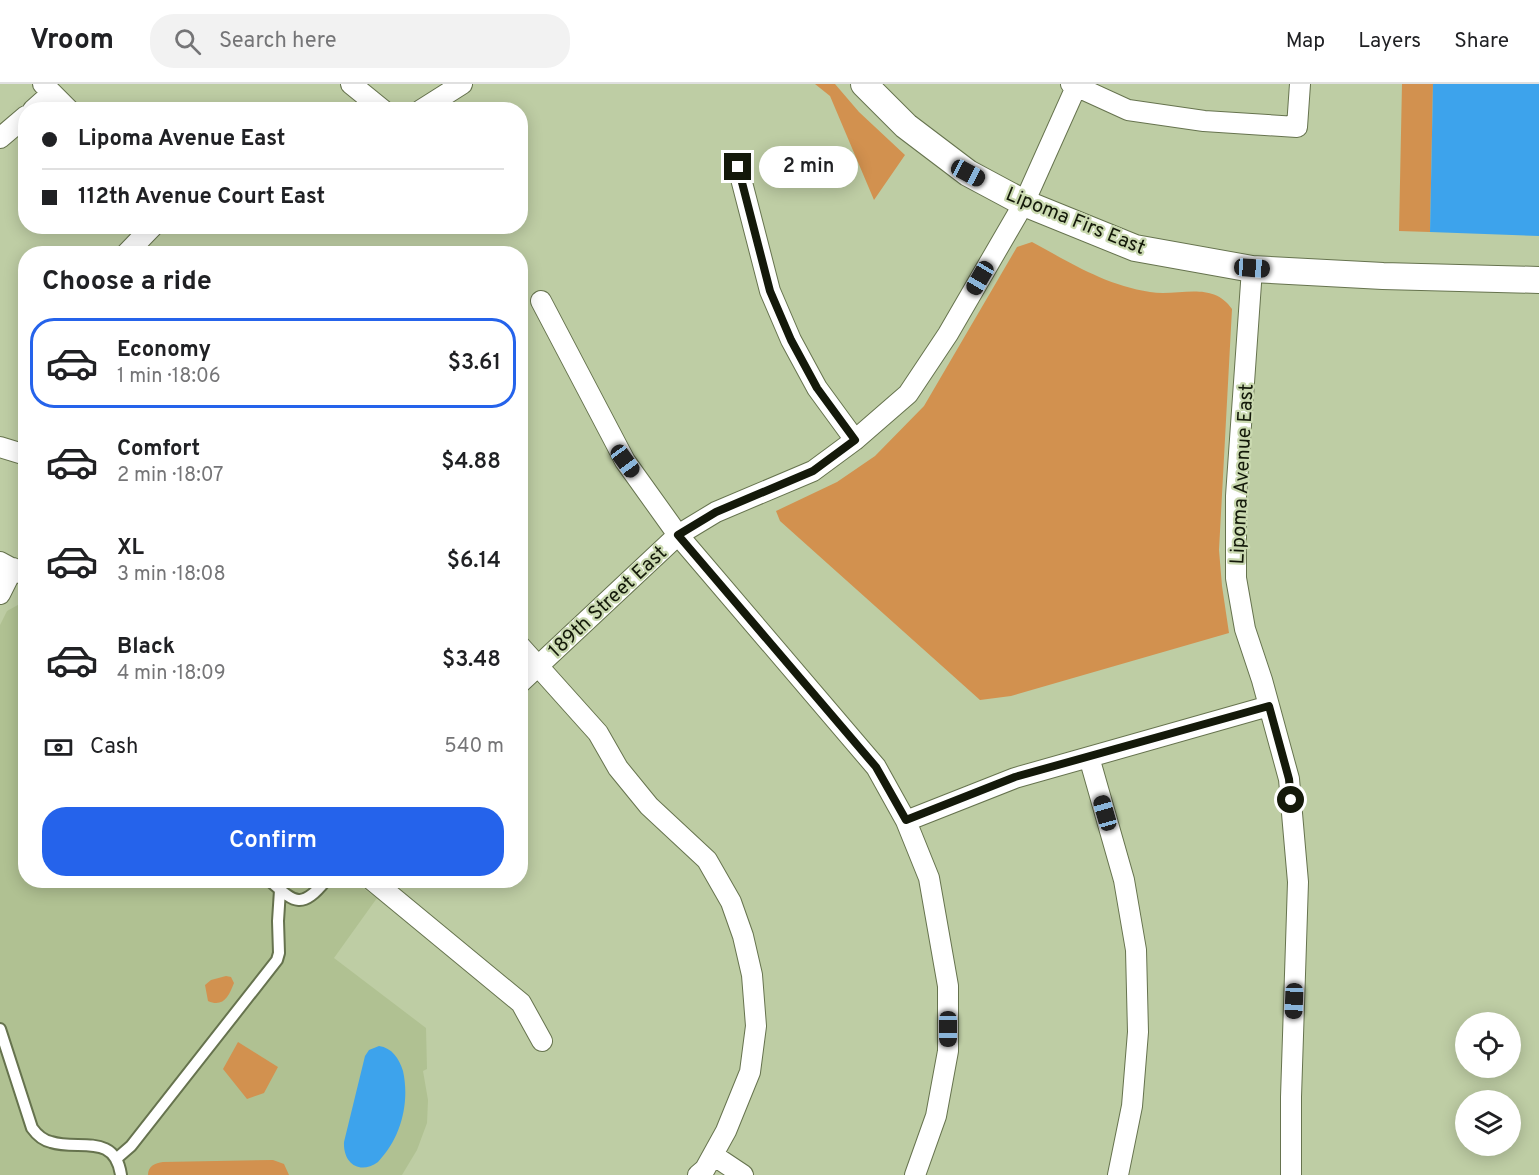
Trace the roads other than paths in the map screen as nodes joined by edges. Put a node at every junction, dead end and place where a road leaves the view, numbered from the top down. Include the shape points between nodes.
1 (351, 84) edge
2 (462, 84) edge
3 (864, 84) edge
4 (1300, 84) edge
5 (1073, 86) edge
6 (47, 89) edge
7 (38, 102) edge
8 (61, 102) edge
9 (372, 102) edge
10 (434, 102) edge
11 (18, 123) edge
12 (0, 138) edge
13 (738, 167) dead end
14 (1024, 203) junction
15 (145, 234) edge
16 (134, 246) edge
17 (1252, 268) junction
18 (1539, 280) edge
19 (541, 301) dead end
20 (855, 440) junction
21 (0, 447) edge
22 (18, 453) edge
23 (678, 535) junction
24 (13, 569) edge
25 (0, 594) edge
26 (528, 654) edge
27 (539, 666) junction
28 (528, 676) edge
29 (1269, 706) junction
30 (1089, 757) junction
31 (906, 820) junction
32 (320, 888) edge
33 (382, 888) edge
34 (280, 890) joint
35 (0, 1029) edge
36 (542, 1041) dead end
37 (713, 1155) junction
38 (116, 1159) junction
39 (121, 1175) edge
40 (698, 1175) edge
41 (743, 1175) edge
42 (915, 1175) edge
43 (1118, 1175) edge
44 (1290, 1175) edge

1 - 9 street
2 - 10 street
3 - 14 street, Lipoma Firs East via 906,126 968,173
4 - 5 street, 189th Street East via 1297,127 1160,116 1128,110
5 - 14 street, 189th Street East
6 - 7 street
6 - 8 street
11 - 12 street
13 - 20 street via 770,291 791,340 817,388
14 - 17 street, Lipoma Firs East via 1135,248
14 - 20 street, 189th Street East via 948,334 908,394
15 - 16 street
17 - 18 street, Lipoma Firs East
17 - 29 street, Lipoma Avenue East via 1236,496 1236,578 1245,629
19 - 23 street via 625,461
20 - 23 street, 189th Street East via 813,471 716,512
21 - 22 street
23 - 27 street, 189th Street East
23 - 31 street via 876,767
24 - 25 street
26 - 27 street
27 - 28 street, 189th Street East
27 - 37 street via 598,733 618,768 649,806 707,860 731,902 752,975 756,1026 750,1072
29 - 30 street
29 - 44 street, Lipoma Avenue East via 1289,779 1298,882
30 - 31 street via 1015,777
30 - 43 street via 1124,880 1136,950 1138,1032 1132,1106
31 - 42 street via 928,878 948,986 948,1051 936,1116
32 - 34 lane via 300,901
33 - 36 street via 521,1004
34 - 38 lane via 277,960 131,1146
35 - 38 lane via 28,1120 39,1137 59,1144 100,1146
37 - 40 street
37 - 41 street
38 - 39 lane

